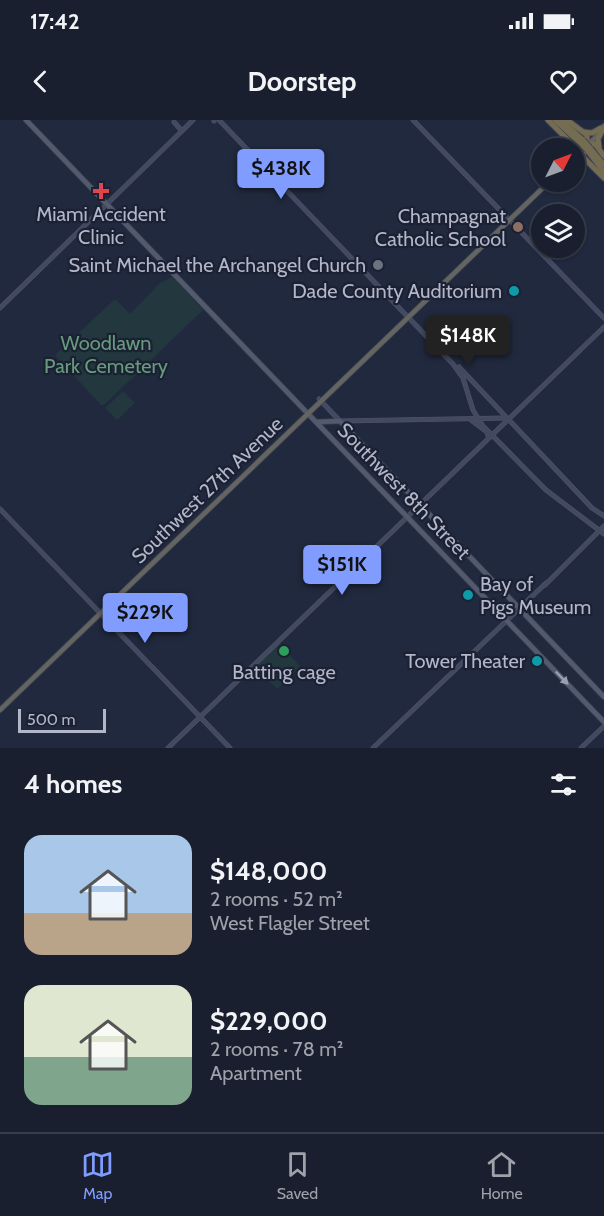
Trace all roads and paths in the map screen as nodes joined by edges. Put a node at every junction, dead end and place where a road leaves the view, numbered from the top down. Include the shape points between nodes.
1 (26, 120) edge
2 (193, 120) edge
3 (413, 120) edge
4 (551, 120) edge
5 (561, 120) edge
6 (567, 120) edge
7 (217, 121) edge
8 (174, 122) dead end
9 (186, 127) junction
10 (181, 130) junction
11 (602, 130) edge
12 (582, 131) junction
13 (175, 138) junction
14 (565, 138) edge
15 (575, 138) edge
16 (578, 138) edge
17 (585, 145) junction
18 (599, 149) junction
19 (604, 156) edge
20 (586, 160) edge
21 (604, 165) edge
22 (604, 172) edge
23 (604, 178) edge
24 (537, 192) edge
25 (107, 204) junction
26 (509, 219) junction
27 (453, 272) junction
28 (430, 293) junction
29 (0, 308) edge
30 (408, 315) junction
31 (604, 318) edge
32 (604, 327) edge
33 (433, 341) junction
34 (465, 384) junction
35 (483, 393) junction
36 (320, 400) junction
37 (307, 412) junction
38 (470, 419) junction
39 (494, 419) junction
40 (508, 419) junction
41 (316, 421) junction
42 (340, 421) junction
43 (350, 421) junction
44 (479, 421) junction
45 (502, 423) junction
46 (345, 426) junction
47 (482, 428) junction
48 (490, 435) junction
49 (420, 504) junction
50 (0, 511) edge
51 (407, 516) junction
52 (604, 516) edge
53 (604, 526) edge
54 (598, 532) junction
55 (604, 534) edge
56 (519, 609) junction
57 (99, 614) junction
58 (507, 621) junction
59 (604, 697) edge
60 (0, 709) edge
61 (199, 717) junction
62 (604, 724) edge
63 (374, 747) edge
64 (167, 748) edge
65 (229, 748) edge
66 (581, 748) edge

1 - 25 main road, Southwest 8th Street
2 - 9 main road
3 - 26 main road
4 - 14 highway
4 - 15 highway
5 - 16 highway
6 - 12 highway
7 - 30 main road
8 - 10 main road
9 - 10 main road
9 - 13 main road
10 - 13 main road
11 - 12 highway
11 - 17 highway
11 - 18 highway
12 - 17 highway via 588,136
13 - 25 main road
17 - 18 highway via 595,144
17 - 21 highway
17 - 22 highway
18 - 19 highway
20 - 23 highway
24 - 26 highway
25 - 29 main road
25 - 37 main road, Southwest 8th Street
26 - 27 highway
26 - 27 highway
26 - 31 main road
27 - 28 highway
27 - 28 highway
28 - 30 highway, Southwest 27th Avenue
30 - 33 main road
30 - 36 highway, Southwest 27th Avenue
32 - 40 main road
33 - 34 main road via 458,369
33 - 35 main road
34 - 35 main road via 467,378
34 - 44 main road
35 - 40 main road
36 - 37 highway, Southwest 27th Avenue
36 - 42 main road
37 - 41 main road, Southwest 8th Street
37 - 57 highway, Southwest 27th Avenue
38 - 43 main road
38 - 44 main road
38 - 47 main road
39 - 40 main road
39 - 44 main road
39 - 45 main road
40 - 45 main road
40 - 48 main road
40 - 52 main road
41 - 42 main road
41 - 51 main road, Southwest 8th Street
42 - 43 main road
42 - 46 main road
43 - 46 main road
44 - 47 main road
44 - 48 main road
45 - 48 main road
46 - 49 main road
47 - 48 main road
48 - 49 main road
48 - 54 main road via 543,487
49 - 51 main road
49 - 56 main road
50 - 57 main road
51 - 58 main road, Southwest 8th Street
51 - 61 main road
53 - 54 main road
54 - 55 main road
54 - 56 main road
56 - 58 main road
56 - 59 main road
57 - 60 highway, Southwest 27th Avenue
57 - 61 main road
58 -> 62 main road, Southwest 8th Street
58 - 63 main road
61 - 64 main road
61 - 65 main road
62 - 66 main road

